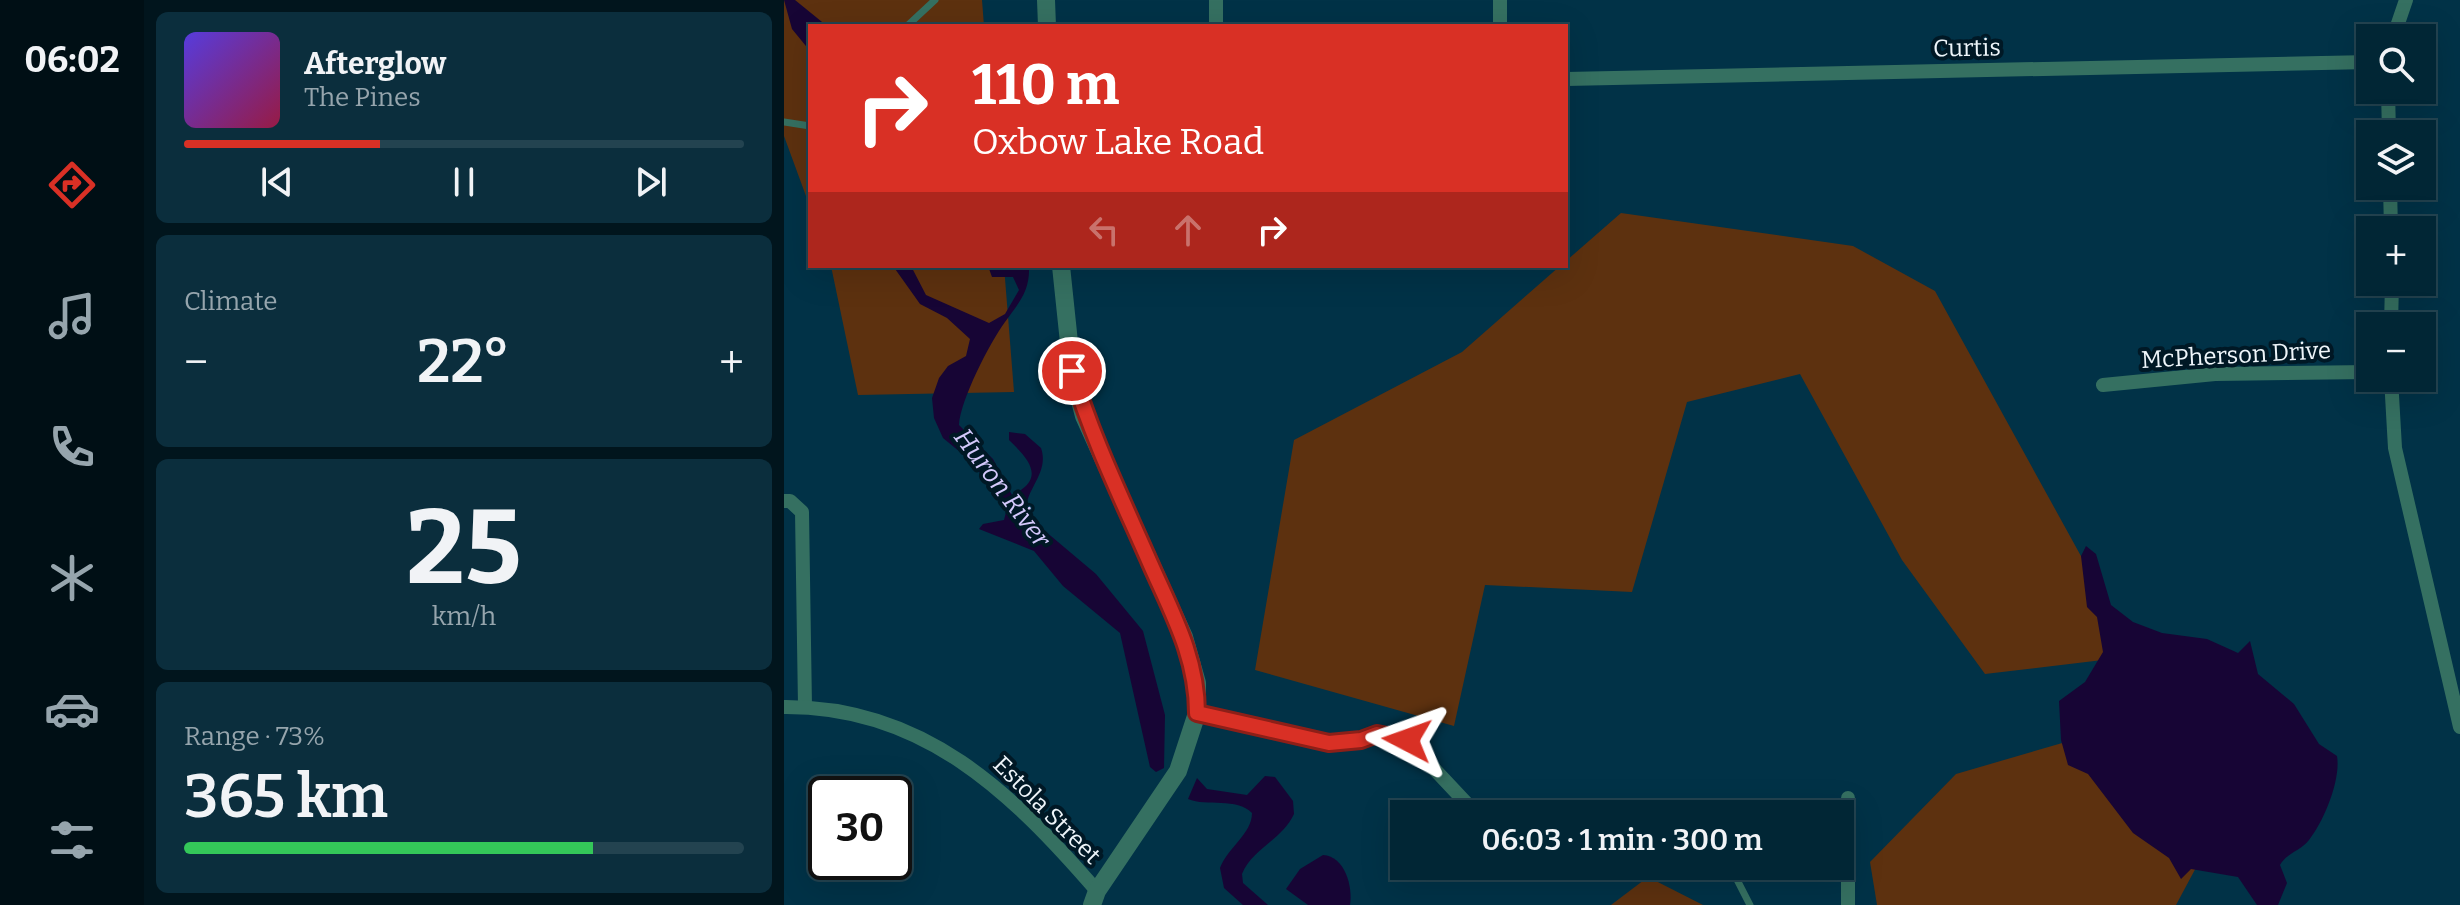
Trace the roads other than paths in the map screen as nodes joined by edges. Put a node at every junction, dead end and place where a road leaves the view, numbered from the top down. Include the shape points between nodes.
1 (935, 0) edge
2 (1046, 0) edge
3 (1216, 0) edge
4 (1500, 0) edge
5 (2406, 0) edge
6 (909, 24) edge
7 (1047, 24) edge
8 (1216, 24) edge
9 (1500, 24) edge
10 (2396, 24) edge
11 (2356, 62) edge
12 (1568, 79) edge
13 (784, 122) edge
14 (808, 126) edge
15 (1061, 268) edge
16 (2356, 372) edge
17 (2103, 385) dead end
18 (2392, 392) edge
19 (784, 501) edge
20 (784, 707) edge
21 (805, 707) junction
22 (1197, 713) junction
23 (2460, 727) edge
24 (1848, 798) dead end
25 (1463, 800) edge
26 (1737, 880) edge
27 (1094, 898) edge
28 (1750, 905) edge
29 (1848, 905) edge

1 - 6 lane
2 - 7 street
3 - 8 street
4 - 9 street
5 - 10 street
11 - 12 street, Curtis
13 - 14 lane
15 - 22 street via 1072,371 1084,416 1184,637 1197,683
16 - 17 street, McPherson Drive via 2215,374
18 - 23 street via 2395,448
19 - 21 street via 802,512
20 - 21 street, Estola Street
21 - 27 street, Estola Street via 884,723 979,771 1051,839
22 - 25 street via 1329,743 1377,734 1407,740
22 - 27 street via 1178,771
24 - 29 street
26 - 28 lane

